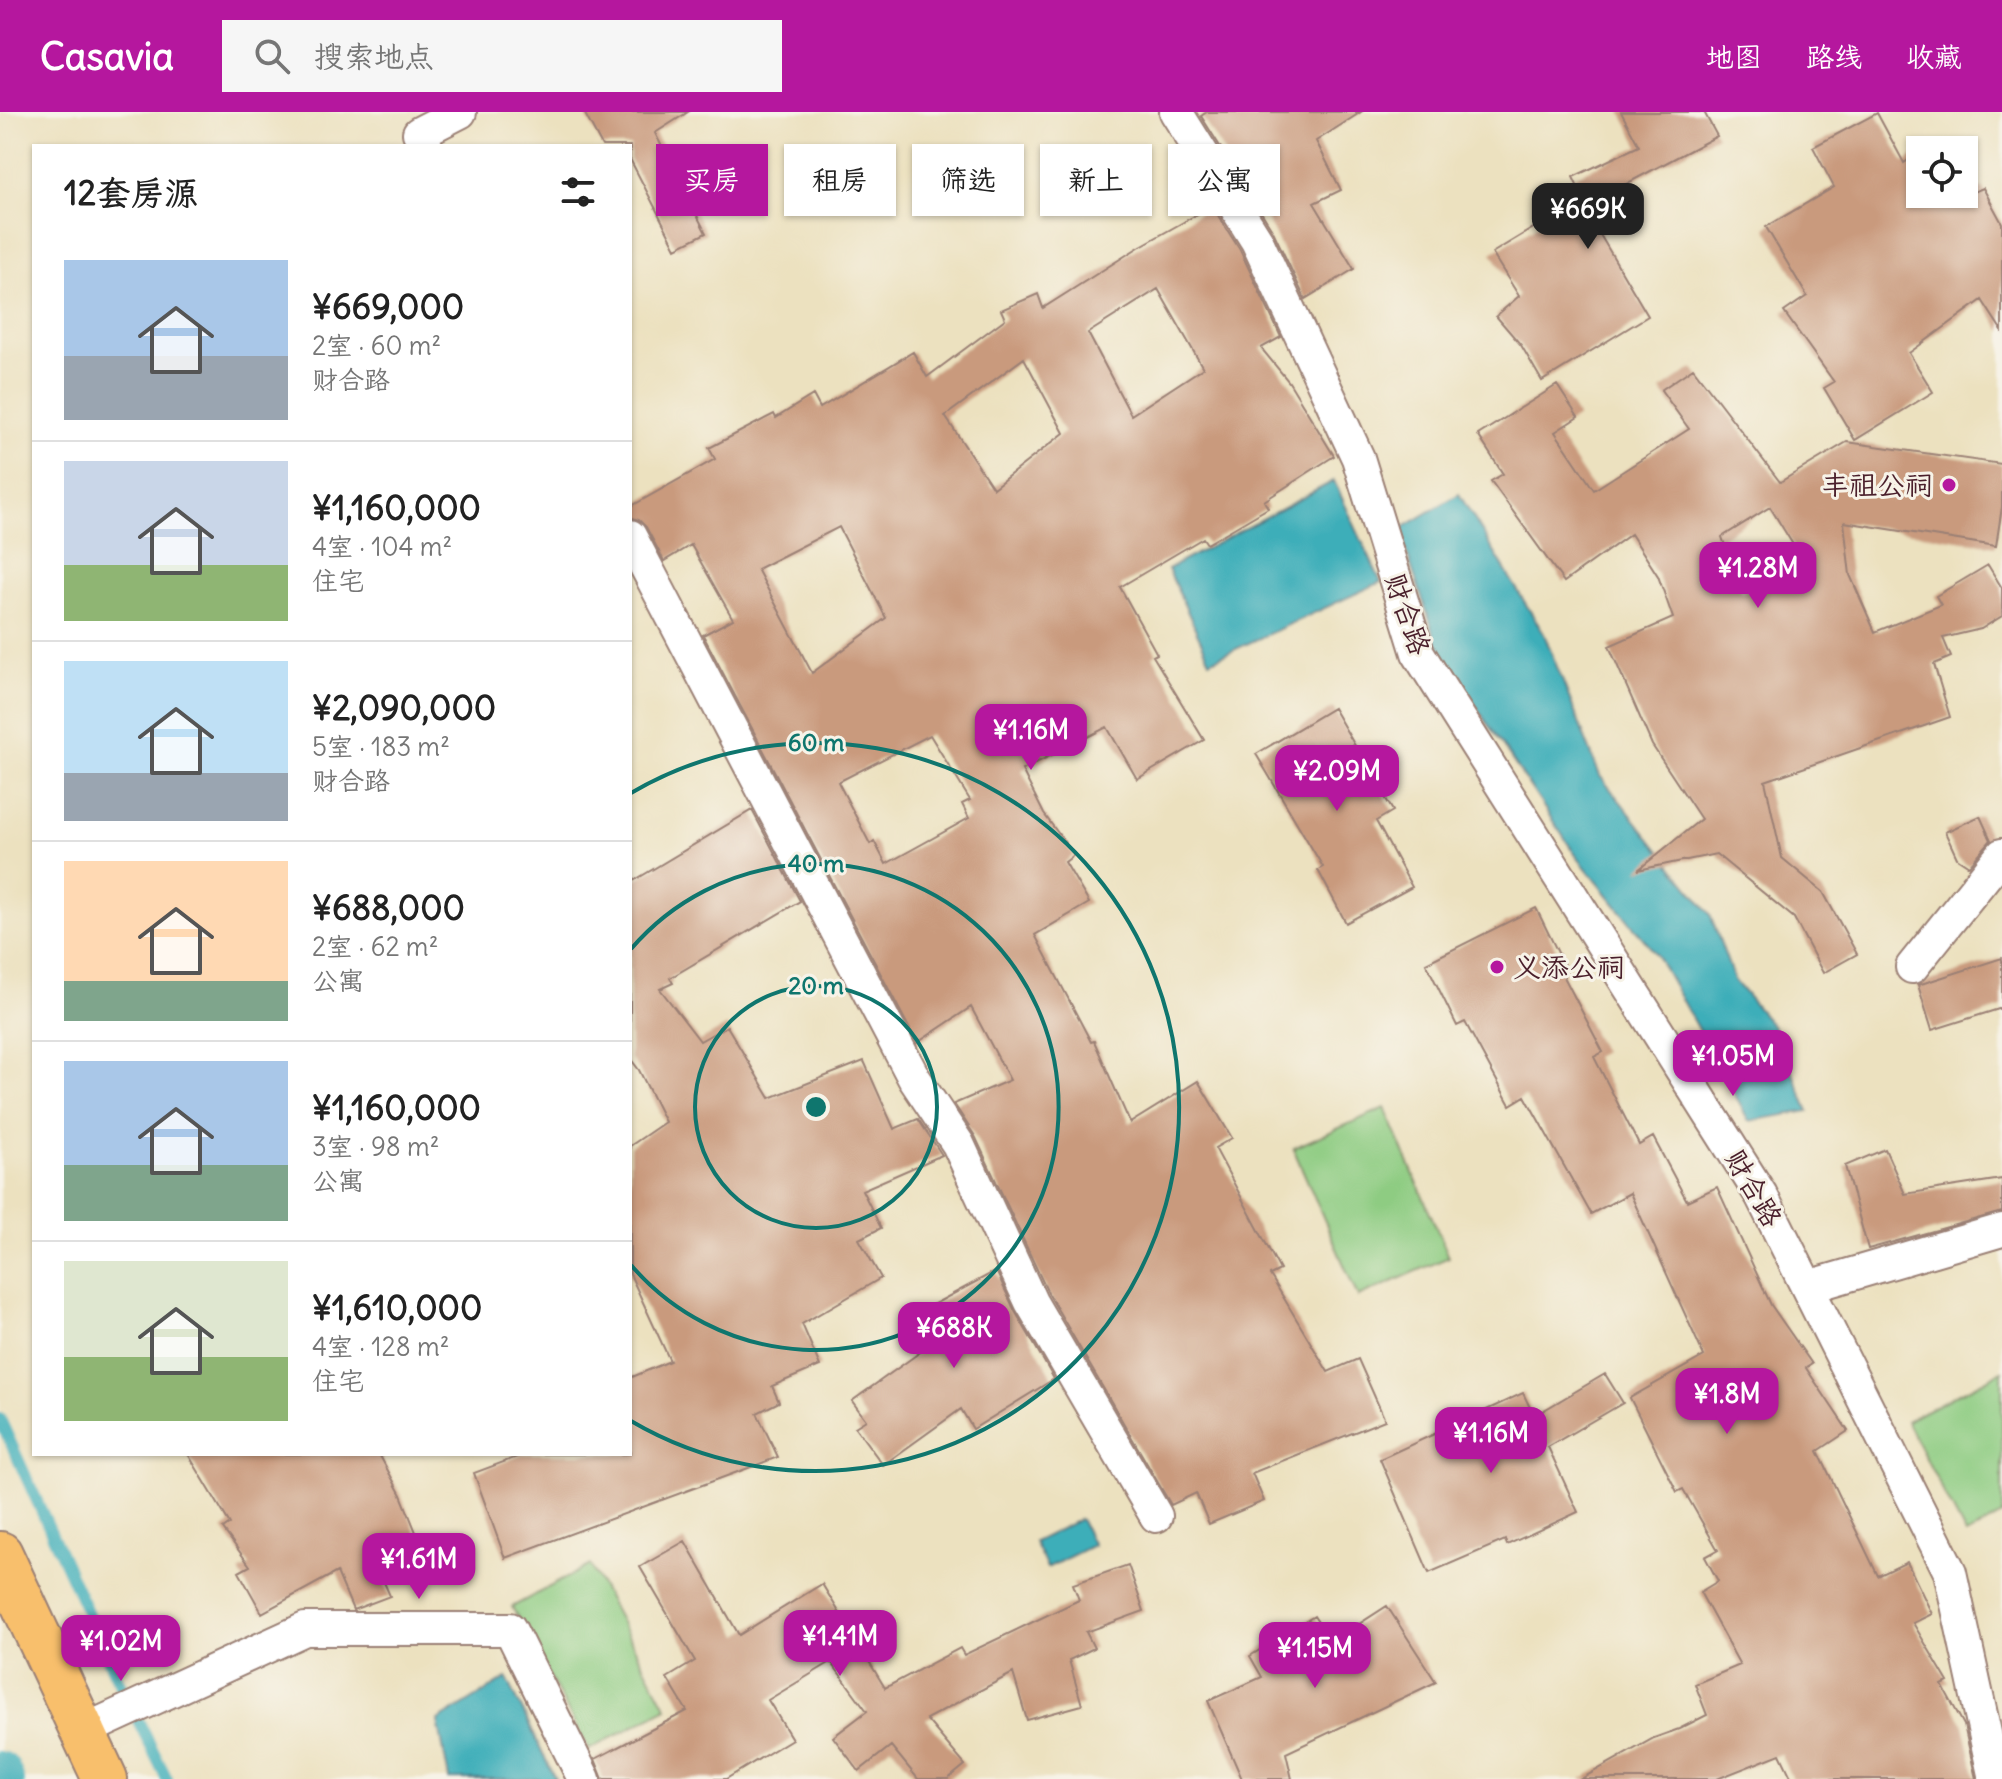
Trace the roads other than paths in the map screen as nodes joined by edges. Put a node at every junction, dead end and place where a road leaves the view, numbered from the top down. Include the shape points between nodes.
1 (460, 112) edge
2 (1176, 112) edge
3 (425, 144) edge
4 (632, 540) edge
5 (2002, 855) edge
6 (1912, 967) dead end
7 (2002, 1230) edge
8 (1808, 1287) junction
9 (1156, 1516) dead end
10 (0, 1554) edge
11 (95, 1725) junction
12 (105, 1779) edge
13 (584, 1779) edge
14 (1995, 1779) edge

1 - 3 street via 419,133
2 - 8 street, 财合路 via 1257,241 1358,458 1418,653 1761,1195
4 - 9 street via 914,1078 958,1144 1031,1302
5 - 6 street
7 - 8 street
8 - 14 street, 财合路 via 1950,1572
10 - 11 main road
11 - 12 main road
11 - 13 street via 305,1629 510,1629

